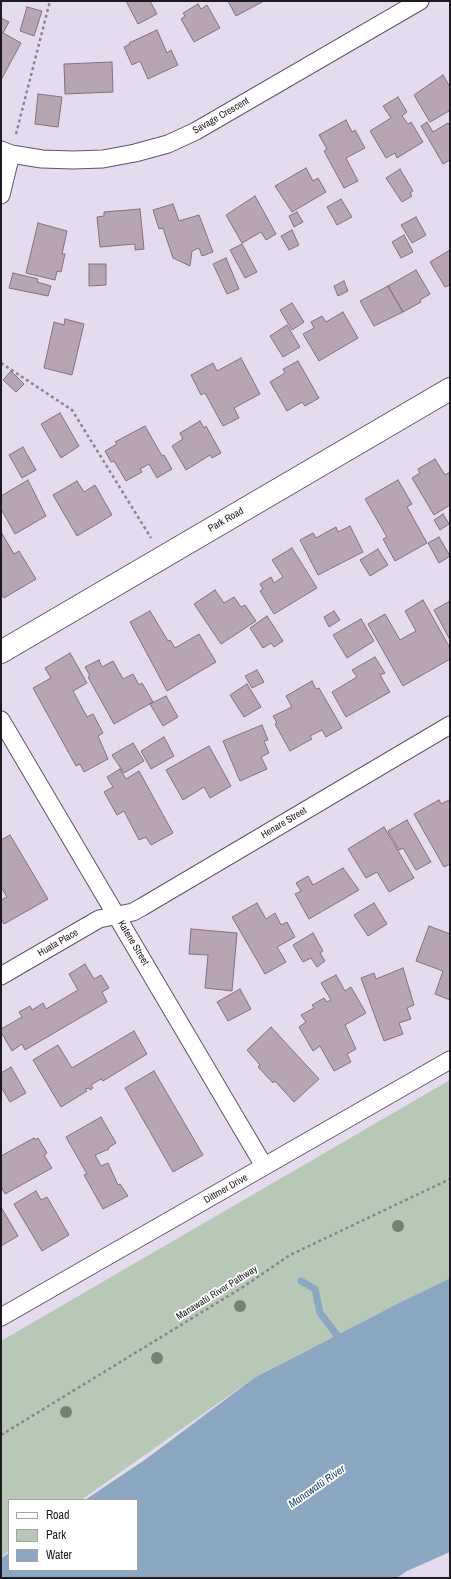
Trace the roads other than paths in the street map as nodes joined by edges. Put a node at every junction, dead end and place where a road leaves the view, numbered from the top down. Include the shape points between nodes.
1 (420, 1) edge
2 (6, 152) edge
3 (1, 195) edge
4 (450, 388) edge
5 (1, 652) edge
6 (1, 720) edge
7 (450, 724) edge
8 (116, 915) junction
9 (1, 976) edge
10 (450, 1060) edge
11 (264, 1166) junction
12 (1, 1317) edge

1 - 2 street, Savage Crescent via 196,131 168,144 103,159 65,160
2 - 3 street
4 - 5 main road, Park Road
6 - 8 street, Katene Street
7 - 8 street, Henare Street via 142,907 133,912
8 - 9 street, Huata Place via 99,919
8 - 11 street, Katene Street
10 - 11 street, Dittmer Drive
11 - 12 street, Dittmer Drive

